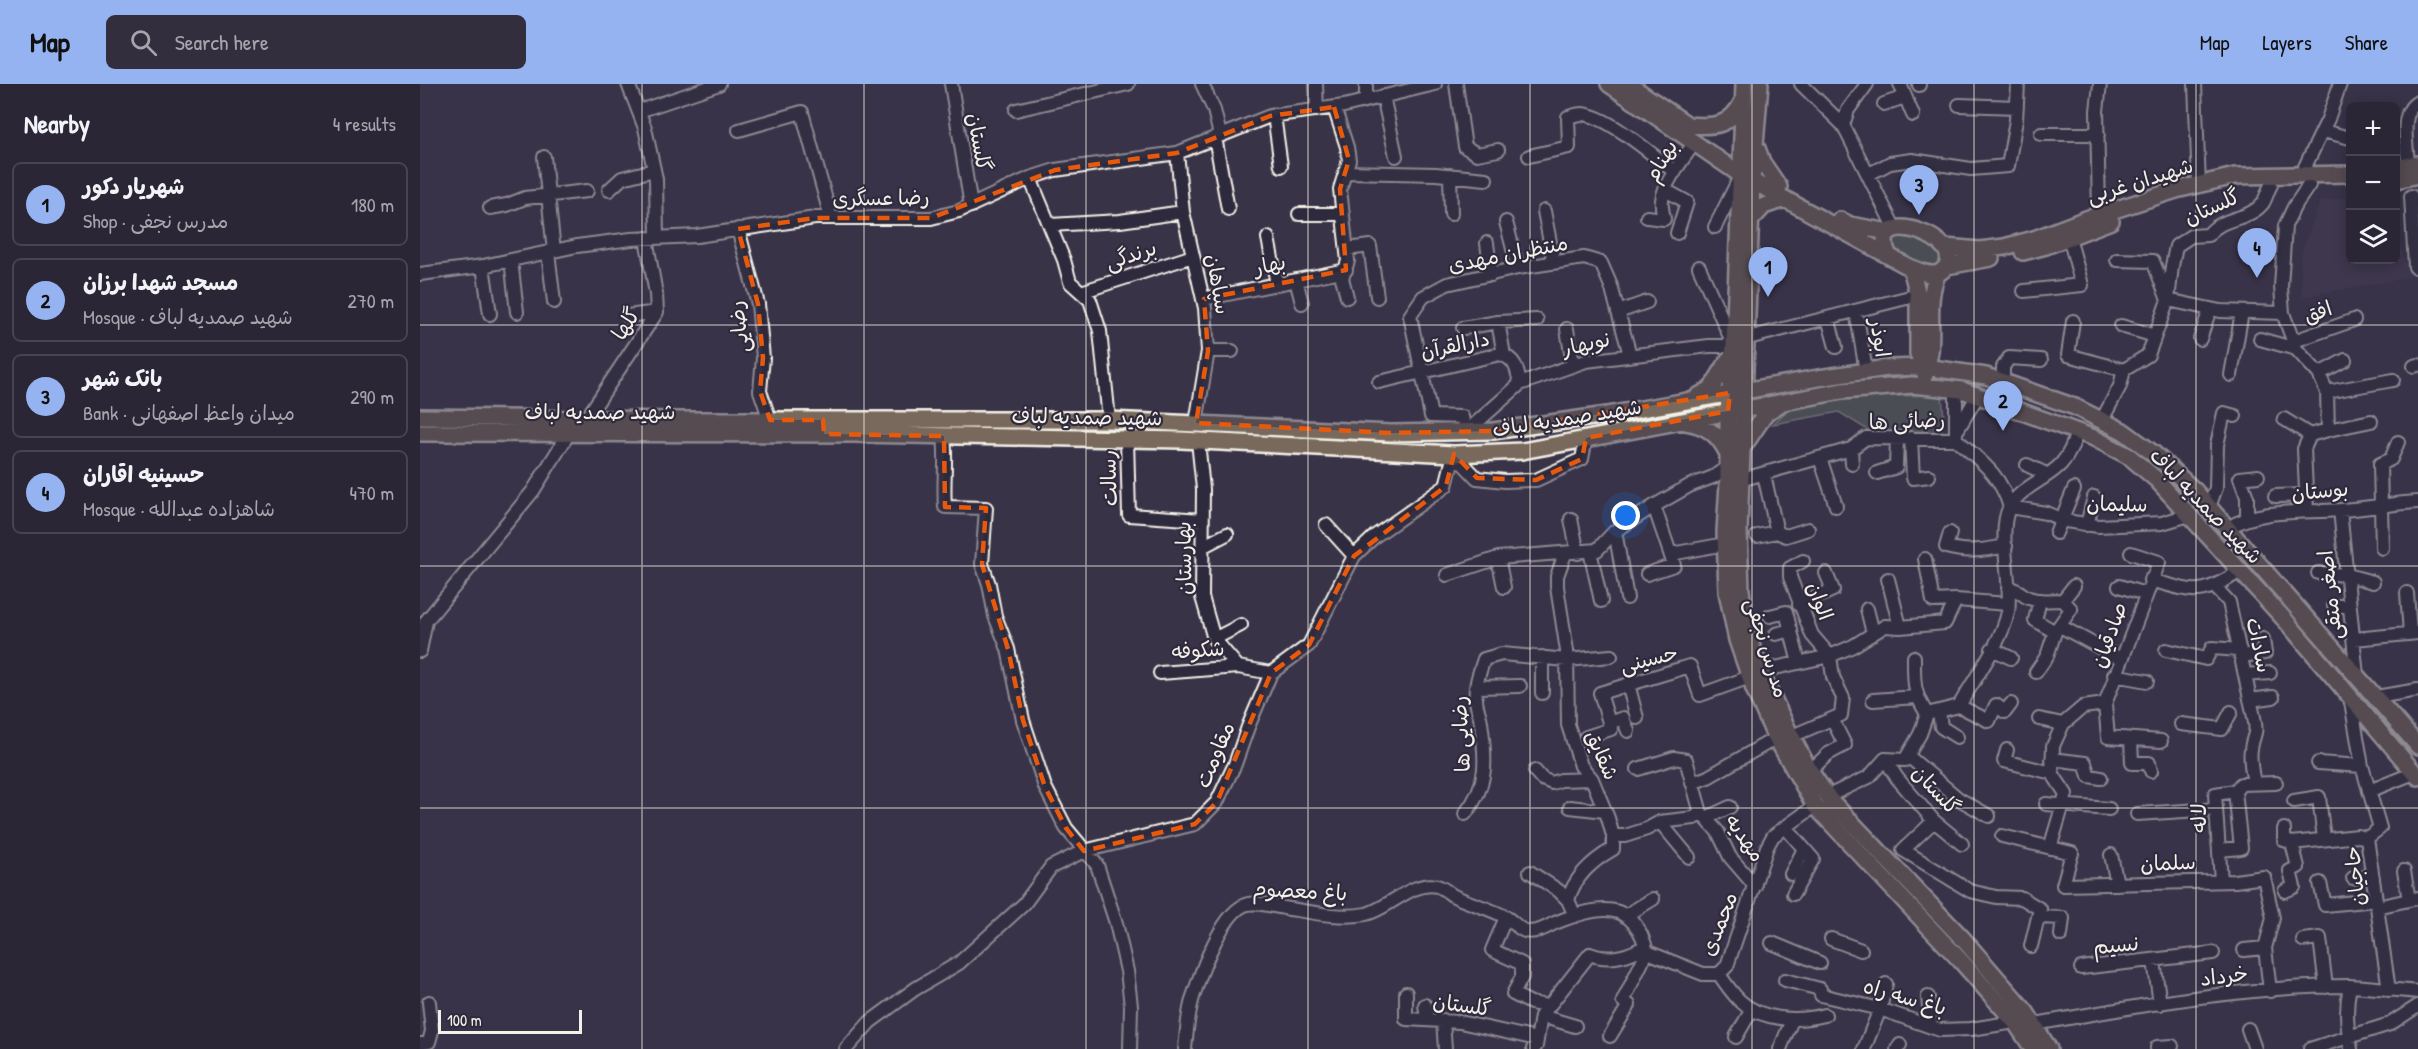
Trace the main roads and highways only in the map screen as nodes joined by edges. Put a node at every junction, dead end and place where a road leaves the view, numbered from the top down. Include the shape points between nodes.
1 (1609, 84) edge
2 (1628, 84) edge
3 (1744, 84) edge
4 (1760, 84) edge
5 (1743, 101) junction
6 (1687, 125) junction
7 (1755, 145) junction
8 (1747, 173) junction
9 (2346, 175) edge
10 (2305, 180) junction
11 (2346, 183) edge
12 (1782, 193) junction
13 (1751, 220) junction
14 (1892, 231) junction
15 (1945, 247) junction
16 (1890, 256) junction
17 (1911, 268) junction
18 (1942, 269) junction
19 (1738, 352) junction
20 (1925, 367) junction
21 (1778, 385) junction
22 (1926, 386) junction
23 (1737, 392) junction
24 (1690, 400) junction
25 (1783, 402) junction
26 (1736, 410) junction
27 (420, 417) edge
28 (1677, 421) junction
29 (824, 427) junction
30 (420, 433) edge
31 (1732, 457) junction
32 (2341, 658) junction
33 (2328, 669) junction
34 (1756, 674) junction
35 (2413, 732) edge
36 (2418, 746) edge
37 (2416, 775) edge
38 (1821, 801) junction
39 (1935, 909) junction
40 (1923, 921) junction
41 (2033, 1049) edge
42 (2049, 1049) edge

1 - 8 main road
2 - 6 main road
3 - 5 main road
4 - 7 main road
5 - 6 main road via 1737,114 1713,126
5 - 8 main road
6 - 8 main road
7 - 8 main road
7 - 12 main road
8 - 12 main road
8 - 13 main road, مدرس نجفی
8 - 19 main road, مدرس نجفی
9 - 10 main road, شهیدان غربی
10 - 11 main road, شهیدان غربی
10 - 15 main road, شهیدان غربی via 2235,176 2004,247
10 - 18 main road, شهیدان غربی via 2241,185 2183,197 2046,246
12 - 13 main road
12 - 14 main road via 1850,225
12 - 16 main road
13 - 19 main road, مدرس نجفی via 1748,338
14 - 15 main road via 1909,228 1929,235
14 - 16 main road via 1885,238
15 - 18 main road via 1948,257
16 - 17 main road
17 - 18 main road via 1932,274
17 - 20 main road via 1918,295 1918,354
18 - 20 main road via 1931,295 1930,354
19 - 21 main road via 1764,380
19 - 23 main road, مدرس نجفی
19 - 24 main road via 1711,389
20 - 21 main road, شهید صمدیه لباف via 1866,371
20 - 22 main road
20 - 32 main road, شهید صمدیه لباف via 1986,376 2075,407 2123,431 2196,491
21 - 23 main road, شهید صمدیه لباف
22 - 25 main road, شهید صمدیه لباف via 1842,391
22 - 33 main road, شهید صمدیه لباف via 1978,395 2094,438 2130,457 2157,480
23 - 24 main road, شهید صمدیه لباف
23 - 26 main road, مدرس نجفی
24 - 29 main road, شهید صمدیه لباف via 1466,432 1391,433 1109,420
25 - 26 main road, شهید صمدیه لباف
25 - 31 main road via 1766,413
26 - 28 main road, شهید صمدیه لباف
26 - 31 main road, مدرس نجفی
27 - 29 main road, شهید صمدیه لباف via 770,420
28 - 29 main road, شهید صمدیه لباف via 1522,451 1454,454 1198,441 944,436
28 - 31 main road via 1710,429
29 - 30 main road, شهید صمدیه لباف
31 - 34 main road, مدرس نجفی via 1740,480 1741,590
31 - 34 main road, مدرس نجفی via 1725,544 1727,592 1737,640
32 - 33 main road
32 - 35 main road, شهید صمدیه لباف
33 - 37 main road, شهید صمدیه لباف
34 - 38 main road, مدرس نجفی via 1810,771
34 - 38 main road, مدرس نجفی via 1776,738
35 - 36 main road, شهید صمدیه لباف
38 - 39 main road, مدرس نجفی
38 - 40 main road, مدرس نجفی
39 - 40 main road
39 - 42 main road, مدرس نجفی via 2035,1024
40 - 41 main road, مدرس نجفی via 2014,1022

